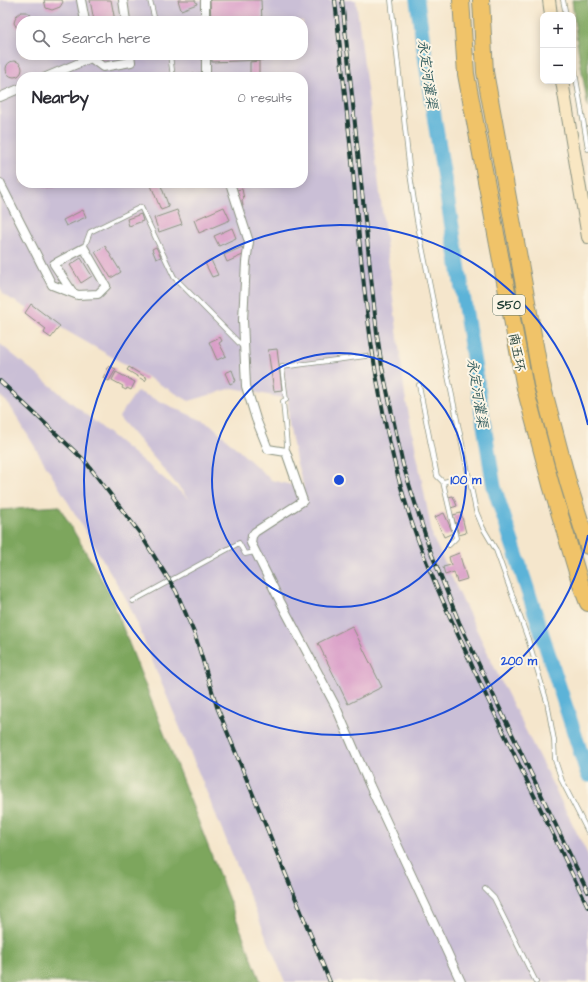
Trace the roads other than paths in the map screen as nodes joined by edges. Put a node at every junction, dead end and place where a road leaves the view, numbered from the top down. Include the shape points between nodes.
1 (81, 0) edge
2 (123, 0) edge
3 (150, 0) edge
4 (205, 0) edge
5 (391, 0) edge
6 (461, 0) edge
7 (481, 0) edge
8 (549, 0) edge
9 (564, 0) edge
10 (551, 12) edge
11 (566, 12) edge
12 (84, 16) edge
13 (125, 16) edge
14 (154, 16) edge
15 (205, 16) edge
16 (82, 60) edge
17 (95, 60) edge
18 (131, 60) edge
19 (171, 60) edge
20 (206, 60) edge
21 (57, 72) edge
22 (172, 72) edge
23 (206, 72) edge
24 (576, 78) edge
25 (563, 84) edge
26 (16, 90) edge
27 (0, 97) edge
28 (588, 149) edge
29 (0, 183) edge
30 (232, 188) edge
31 (588, 236) edge
32 (84, 248) junction
33 (72, 293) junction
34 (244, 348) junction
35 (366, 356) dead end
36 (419, 385) dead end
37 (286, 452) junction
38 (469, 476) junction
39 (443, 482) junction
40 (449, 545) dead end
41 (588, 546) edge
42 (255, 552) junction
43 (133, 601) dead end
44 (588, 603) edge
45 (588, 832) edge
46 (485, 889) dead end
47 (460, 982) edge
48 (536, 982) edge

1 - 12 street
2 - 13 street
3 - 14 lane
4 - 15 street
5 - 38 lane via 416,213
6 - 44 highway, 南五环 / S50 via 466,74 525,388 553,492
7 - 41 highway, 南五环 / S50 via 484,72 542,384
8 - 10 main road
9 - 11 lane
16 - 21 street
17 - 18 street via 103,67 131,62
19 - 22 lane
20 - 23 street
24 - 28 lane
25 - 31 main road
26 - 27 street
29 - 33 street via 52,285
30 - 34 street via 249,242 243,313
32 - 33 street via 54,264
32 - 33 street via 106,286 98,294
32 - 34 lane via 90,232 141,207 174,277
34 - 37 street via 246,386 268,449
35 - 37 lane via 282,368 286,400 283,401
36 - 39 lane via 437,476
37 - 42 street via 303,501 255,532 251,543
38 - 39 lane
38 - 45 lane via 482,528 496,550 528,639 547,702 555,760 562,781
39 - 40 lane via 456,538
42 - 43 lane via 246,554 239,543
42 - 47 street via 336,707 370,786 429,904
46 - 48 lane via 494,898

